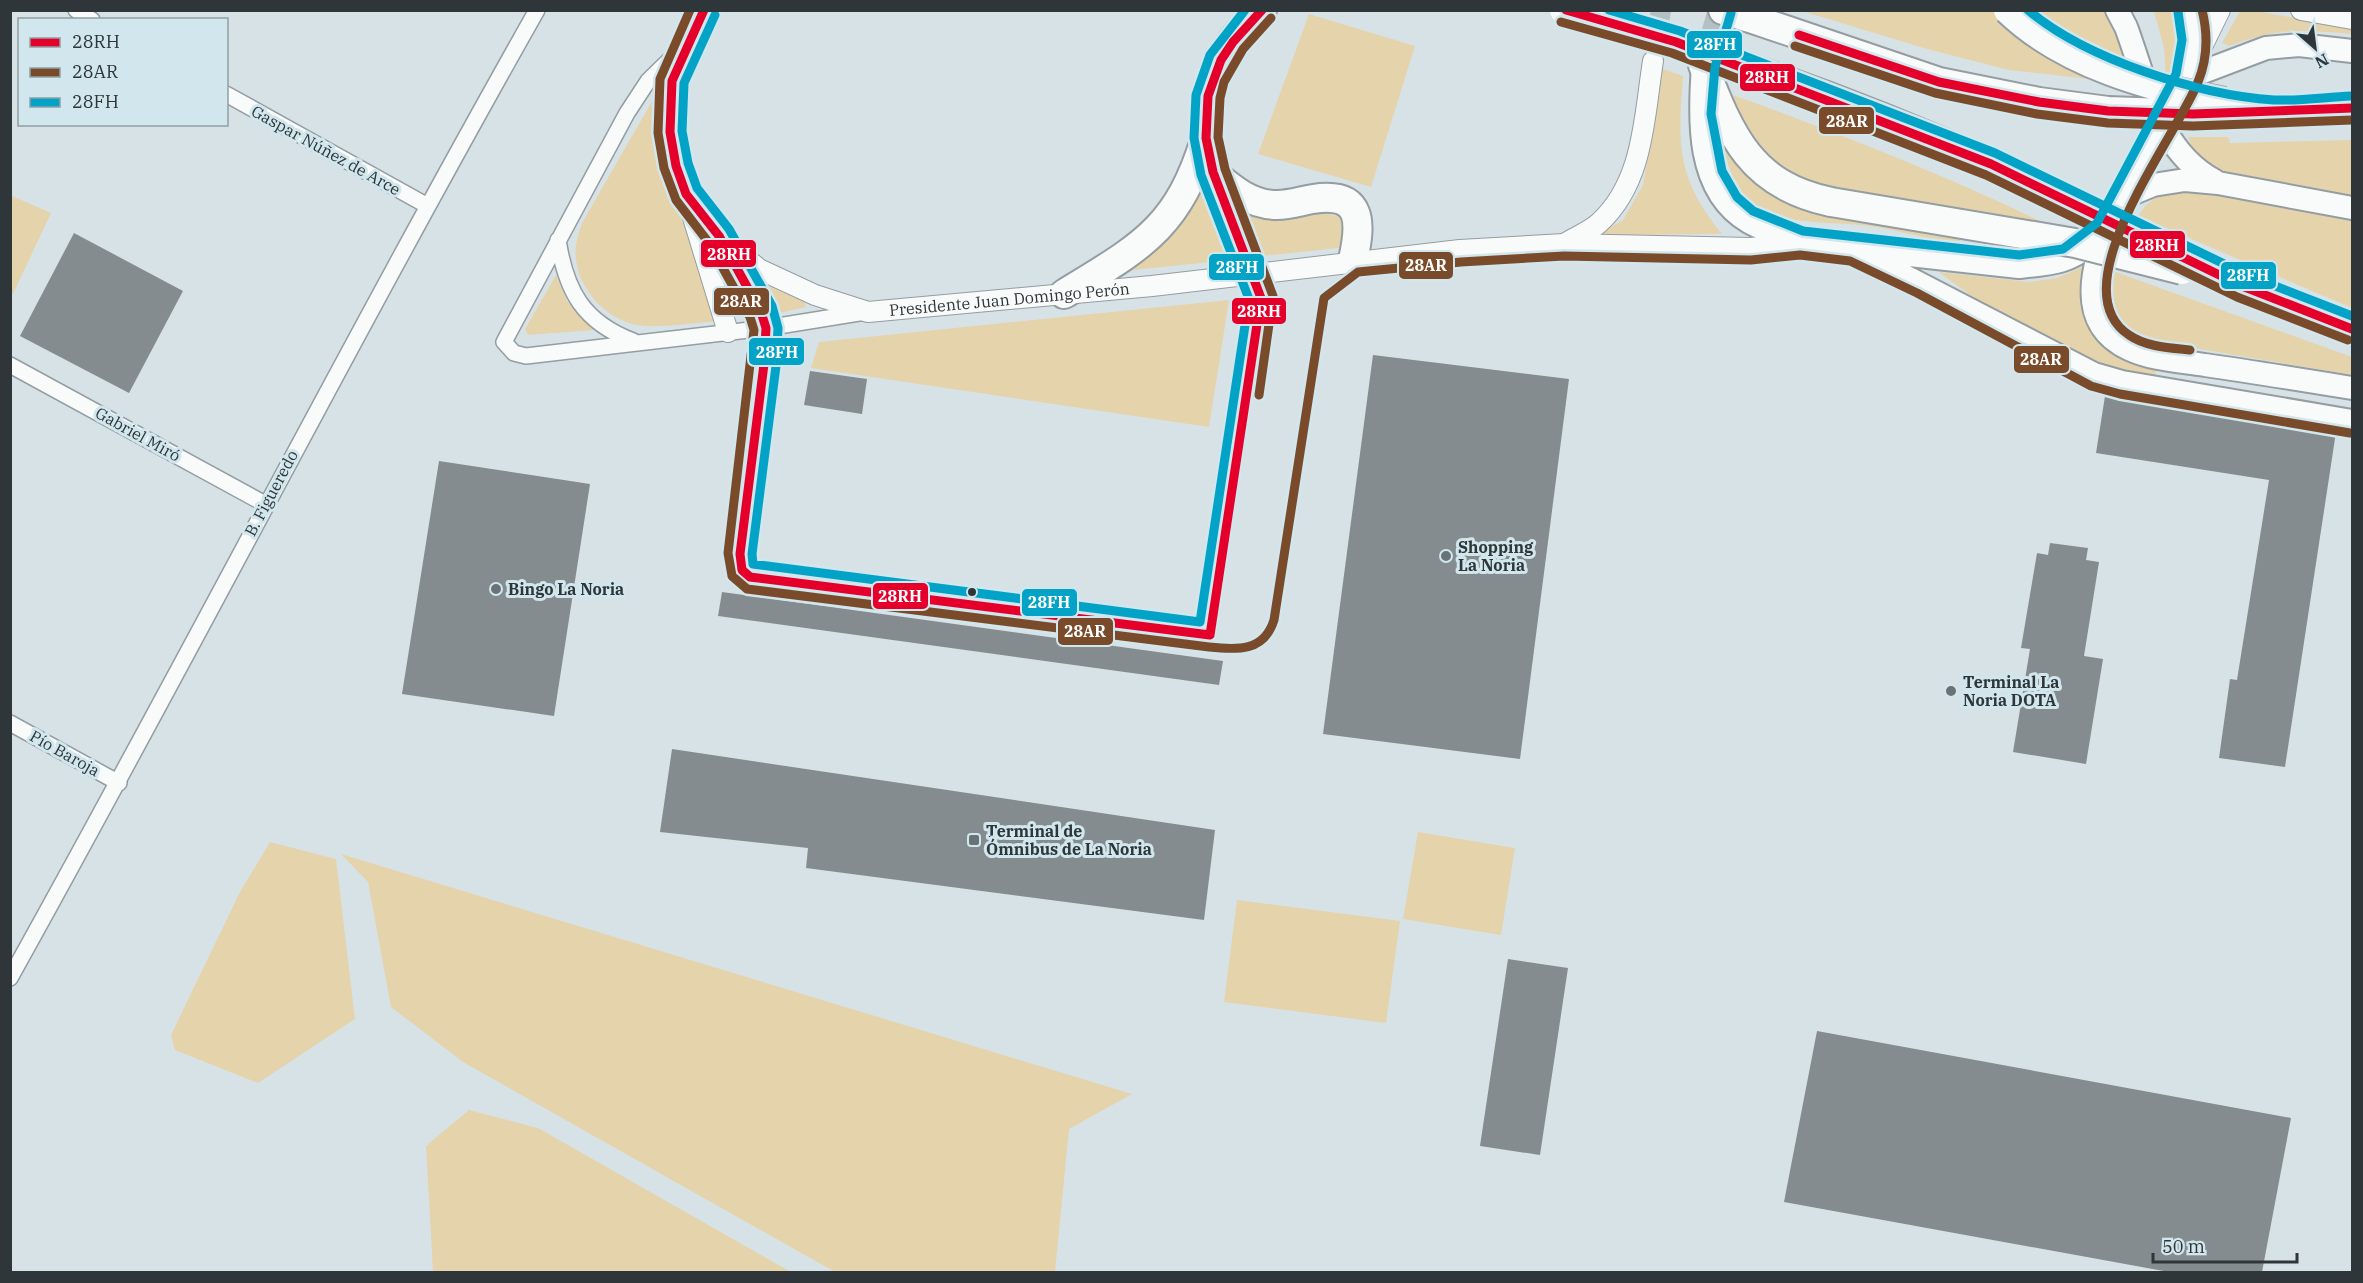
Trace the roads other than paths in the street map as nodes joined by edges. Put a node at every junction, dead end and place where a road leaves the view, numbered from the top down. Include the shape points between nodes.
1 (76, 10) edge
2 (537, 10) edge
3 (704, 10) edge
4 (1564, 10) edge
5 (1723, 10) edge
6 (2008, 10) edge
7 (2117, 10) edge
8 (2190, 10) edge
9 (2220, 10) edge
10 (2301, 10) edge
11 (1258, 14) edge
12 (1741, 14) edge
13 (89, 18) edge
14 (2352, 19) edge
15 (686, 45) junction
16 (2352, 51) edge
17 (1653, 61) tunnel mouth
18 (1703, 65) joint
19 (2187, 78) junction
20 (228, 95) edge
21 (2352, 108) edge
22 (2267, 111) junction
23 (2162, 124) junction
24 (1206, 138) junction
25 (1213, 172) junction
26 (2218, 183) junction
27 (686, 194) junction
28 (2124, 197) junction
29 (426, 206) junction
30 (2352, 208) edge
31 (2106, 231) junction
32 (719, 237) junction
33 (558, 240) junction
34 (1800, 243) junction
35 (1564, 244) junction
36 (1853, 249) junction
37 (1353, 260) junction
38 (1253, 275) junction
39 (2242, 286) junction
40 (1064, 294) junction
41 (867, 312) junction
42 (766, 328) junction
43 (2352, 329) edge
44 (728, 332) junction
45 (637, 343) junction
46 (10, 365) edge
47 (2352, 388) edge
48 (2352, 421) edge
49 (265, 504) junction
50 (10, 723) edge
51 (119, 783) junction
52 (10, 978) edge

1 - 13 street
2 - 29 street, B. Figueredo
3 - 15 street
4 - 39 highway, bridge via 1676,42 1888,122 1991,164
5 - 12 highway
6 - 22 highway, bridge via 2049,42 2080,58 2185,94
7 - 23 main road
8 - 19 main road via 2194,40
9 - 19 street
10 - 14 street
11 - 24 highway via 1233,42 1213,77
12 - 22 highway, bridge via 1939,82 2039,102 2108,111
15 - 27 street via 672,81 669,110 676,166
15 - 33 street via 648,81
16 - 19 main road via 2299,45 2266,48
17 - 35 street via 1633,177 1613,209 1597,225
18 - 34 main road via 1699,115 1716,188 1747,221
18 - 39 highway, bridge via 1746,155 1778,182 1809,197 2075,243
19 - 23 main road
20 - 29 street, Gaspar Núñez de Arce
21 - 22 highway
23 - 26 main road via 2184,159
23 - 28 main road
24 - 25 highway
24 - 40 highway via 1194,174 1164,223 1110,266
25 - 37 highway via 1234,192 1255,202 1276,206 1329,197 1341,200 1359,218
25 - 38 highway
26 - 28 main road via 2170,181
26 - 30 main road
27 - 32 street
27 - 44 street
28 - 31 main road
29 - 49 street, B. Figueredo
31 - 36 main road via 2068,260 2050,265 2019,267
31 - 47 main road via 2095,261 2094,298 2101,322 2110,335 2130,350
32 - 41 street via 784,282
32 - 42 street
33 - 45 street via 562,269 581,305 616,335
33 - 45 street, Presidente Juan Domingo Perón via 504,342 514,353 526,356
34 - 35 street, Presidente Juan Domingo Perón via 1751,248
34 - 36 main road
35 - 37 street, Presidente Juan Domingo Perón
36 - 48 main road via 2094,374
37 - 38 street, Presidente Juan Domingo Perón
38 - 40 street, Presidente Juan Domingo Perón
39 - 43 highway
40 - 41 street, Presidente Juan Domingo Perón
41 - 42 street, Presidente Juan Domingo Perón
42 - 44 street, Presidente Juan Domingo Perón
44 - 45 street, Presidente Juan Domingo Perón
46 - 49 street, Gabriel Miró
49 - 51 street, B. Figueredo
50 - 51 street, Pío Baroja
51 - 52 street, B. Figueredo

